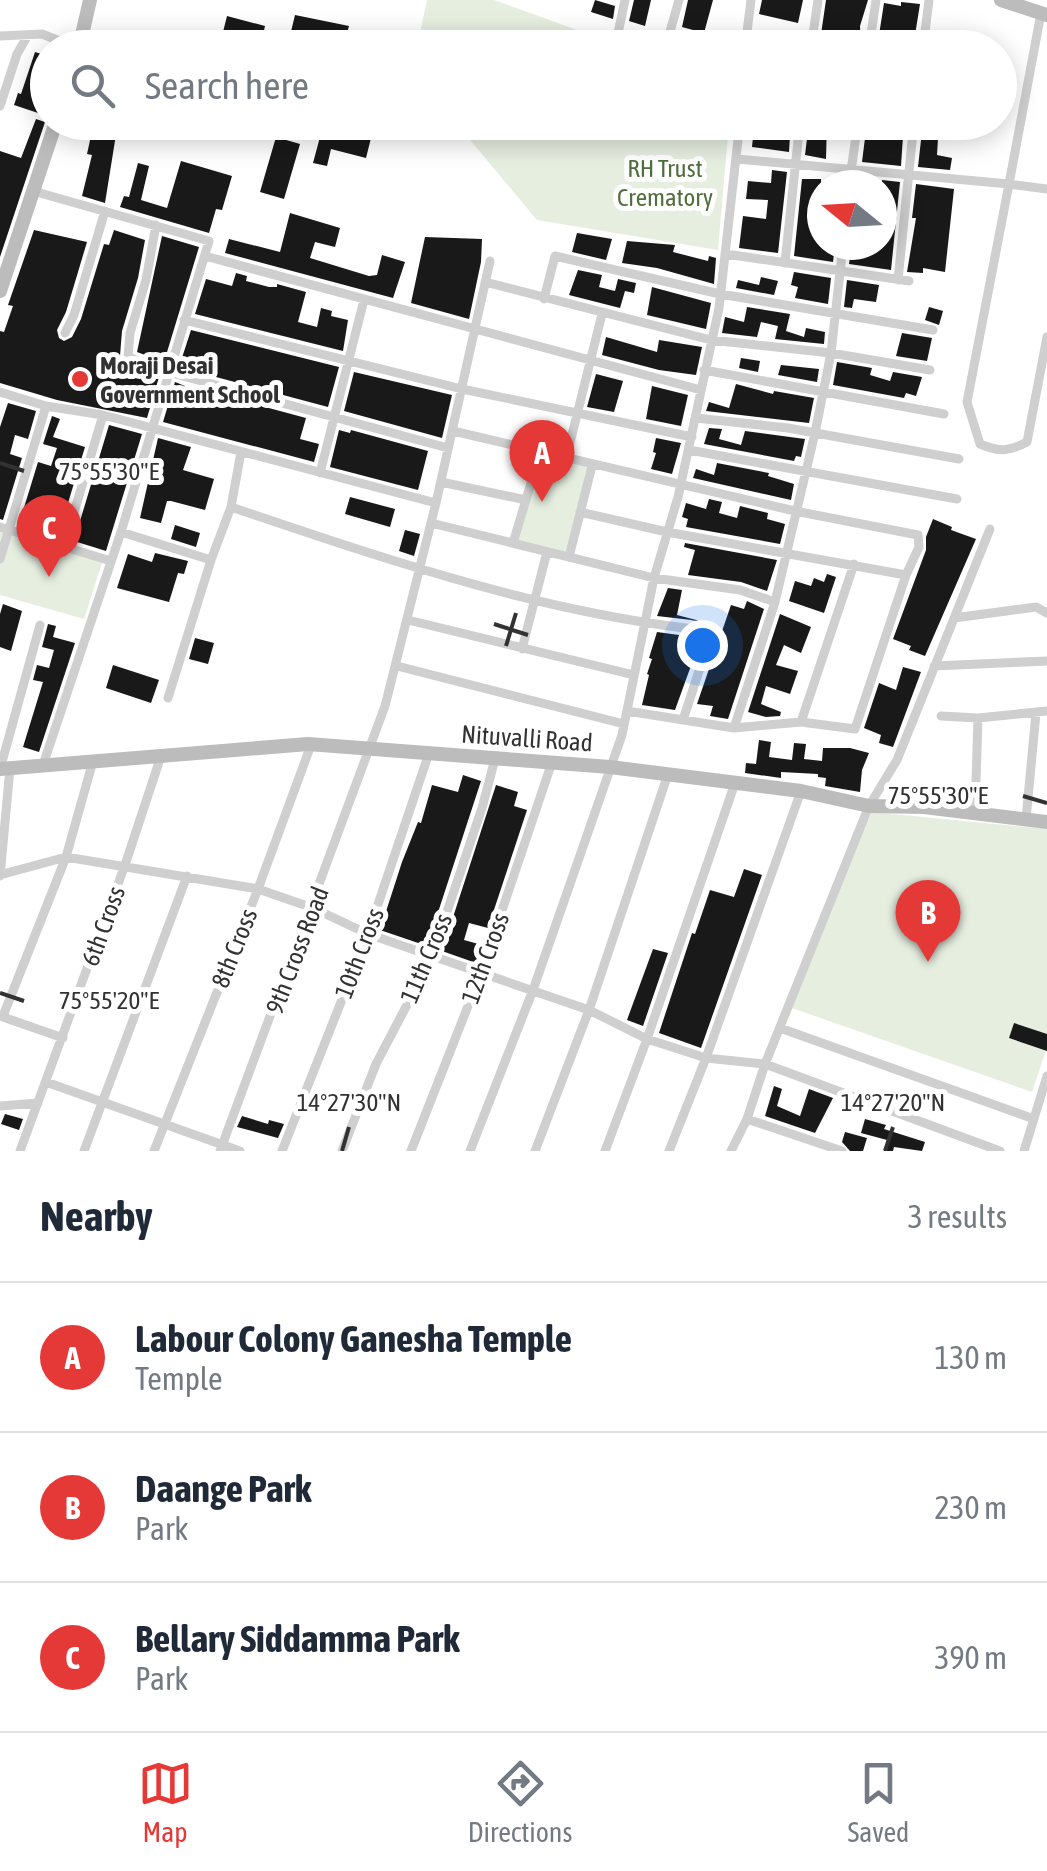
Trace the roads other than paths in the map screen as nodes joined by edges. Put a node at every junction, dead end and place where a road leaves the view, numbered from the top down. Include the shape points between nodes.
1 (90, 0) edge
2 (625, 0) edge
3 (679, 0) edge
4 (751, 0) edge
5 (818, 0) edge
6 (876, 0) edge
7 (929, 0) edge
8 (1001, 0) edge
9 (1044, 14) edge
10 (82, 30) edge
11 (619, 30) edge
12 (670, 30) edge
13 (747, 30) edge
14 (814, 30) edge
15 (872, 30) edge
16 (925, 30) edge
17 (0, 36) edge
18 (28, 36) joint
19 (0, 106) edge
20 (50, 140) edge
21 (739, 140) edge
22 (797, 140) edge
23 (855, 140) edge
24 (912, 140) edge
25 (737, 159) junction
26 (793, 165) junction
27 (851, 169) junction
28 (908, 174) junction
29 (1009, 184) junction
30 (1047, 189) edge
31 (34, 191) junction
32 (105, 212) junction
33 (156, 225) junction
34 (726, 254) junction
35 (205, 256) junction
36 (842, 260) edge
37 (490, 261) dead end
38 (785, 263) junction
39 (841, 273) junction
40 (485, 282) junction
41 (0, 290) edge
42 (720, 294) junction
43 (544, 299) junction
44 (364, 300) junction
45 (836, 313) junction
46 (602, 314) junction
47 (184, 320) junction
48 (933, 330) dead end
49 (476, 331) junction
50 (65, 333) dead end
51 (1047, 337) edge
52 (711, 340) junction
53 (830, 354) junction
54 (348, 360) junction
55 (590, 362) junction
56 (704, 370) junction
57 (930, 370) dead end
58 (168, 372) junction
59 (462, 389) junction
60 (701, 390) junction
61 (0, 392) edge
62 (822, 392) junction
63 (46, 406) junction
64 (578, 411) junction
65 (944, 414) dead end
66 (103, 415) junction
67 (334, 418) junction
68 (696, 418) junction
69 (151, 429) junction
70 (453, 431) junction
71 (814, 433) junction
72 (692, 437) junction
73 (448, 448) junction
74 (688, 450) junction
75 (240, 452) junction
76 (540, 453) junction
77 (566, 459) junction
78 (959, 459) dead end
79 (592, 466) junction
80 (805, 471) junction
81 (320, 473) junction
82 (441, 482) junction
83 (680, 485) junction
84 (957, 499) dead end
85 (526, 500) junction
86 (436, 503) junction
87 (231, 507) junction
88 (580, 512) junction
89 (794, 512) junction
90 (431, 523) junction
91 (4, 528) edge
92 (990, 529) dead end
93 (121, 532) junction
94 (667, 532) junction
95 (512, 543) junction
96 (64, 546) junction
97 (548, 552) junction
98 (787, 553) junction
99 (568, 557) junction
100 (0, 559) edge
101 (211, 560) junction
102 (112, 561) junction
103 (854, 564) junction
104 (420, 570) junction
105 (906, 575) junction
106 (654, 578) junction
107 (535, 599) junction
108 (776, 602) junction
109 (1047, 613) edge
110 (954, 618) junction
111 (408, 620) junction
112 (644, 624) junction
113 (40, 625) dead end
114 (522, 649) junction
115 (1047, 660) edge
116 (397, 666) junction
117 (934, 666) junction
118 (634, 676) junction
119 (168, 698) dead end
120 (627, 711) junction
121 (1042, 712) edge
122 (941, 716) dead end
123 (978, 718) junction
124 (683, 720) junction
125 (801, 722) junction
126 (624, 724) junction
127 (734, 728) junction
128 (311, 744) junction
129 (370, 749) junction
130 (429, 753) junction
131 (161, 756) junction
132 (495, 759) junction
133 (93, 761) junction
134 (552, 762) junction
135 (43, 765) junction
136 (610, 767) junction
137 (3, 769) edge
138 (668, 774) junction
139 (735, 783) junction
140 (801, 792) junction
141 (870, 806) junction
142 (975, 813) junction
143 (1026, 819) junction
144 (1047, 822) edge
145 (66, 857) junction
146 (125, 865) junction
147 (1, 875) edge
148 (187, 876) junction
149 (258, 889) junction
150 (313, 908) junction
151 (368, 934) junction
152 (430, 956) junction
153 (481, 972) junction
154 (533, 990) junction
155 (589, 1010) junction
156 (1, 1016) edge
157 (780, 1028) junction
158 (63, 1038) junction
159 (647, 1040) junction
160 (706, 1058) junction
161 (765, 1064) junction
162 (1047, 1076) edge
163 (46, 1082) junction
164 (103, 1102) junction
165 (38, 1103) junction
166 (0, 1106) edge
167 (747, 1119) junction
168 (1034, 1119) junction
169 (164, 1124) junction
170 (221, 1148) edge
171 (732, 1149) edge
172 (20, 1151) edge
173 (84, 1151) edge
174 (154, 1151) edge
175 (240, 1151) edge
176 (282, 1151) edge
177 (342, 1151) edge
178 (410, 1151) edge
179 (470, 1151) edge
180 (535, 1151) edge
181 (605, 1151) edge
182 (669, 1151) edge
183 (744, 1151) edge
184 (842, 1151) edge
185 (1000, 1151) edge
186 (1025, 1151) edge

1 - 10 street
2 - 11 street
3 - 12 street
4 - 13 street
5 - 14 street
6 - 15 street
7 - 16 street
8 - 9 street
9 - 29 street
17 - 18 street
18 - 19 street
20 - 31 street
21 - 25 street
22 - 26 street
23 - 27 street
24 - 28 street
25 - 26 street
25 - 34 street
26 - 27 street
26 - 38 street
27 - 28 street
28 - 29 street
28 - 39 street via 904,280
29 - 30 street
29 - 51 street via 967,402 980,444 1010,451 1027,442
31 - 32 street
31 - 41 street
32 - 33 street
32 - 50 street
33 - 35 street via 209,241
33 - 58 street via 126,354
34 - 38 street
34 - 42 street
35 - 44 street
35 - 47 street
36 - 39 street
37 - 40 street, 9th Cross Road
38 - 39 street
39 - 45 street
40 - 43 street
40 - 49 street, 9th Cross Road
42 - 43 street via 555,256
42 - 45 street
42 - 52 street
43 - 46 street
44 - 49 street
44 - 54 street
45 - 48 street
45 - 53 street
46 - 52 street
46 - 55 street
47 - 54 street
47 - 58 street
49 - 55 street
49 - 59 street, 9th Cross Road
52 - 53 street
52 - 56 street
53 - 57 street
53 - 62 street
54 - 59 street
54 - 67 street
55 - 60 street
55 - 64 street
56 - 60 street
56 - 62 street
58 - 67 street
58 - 69 street
59 - 64 street
59 - 70 street, 9th Cross Road
60 - 68 street
61 - 63 street
62 - 65 street
62 - 71 street
63 - 66 street
63 - 91 street
64 - 72 street
64 - 77 street
66 - 69 street
66 - 96 street
67 - 73 street
67 - 81 street
68 - 71 street
68 - 72 street
69 - 75 street
69 - 93 street
70 - 73 street, 9th Cross Road
70 - 76 street
71 - 78 street
71 - 80 street
72 - 74 street
73 - 82 street, 9th Cross Road
74 - 80 street
74 - 83 street
75 - 81 street
75 - 87 street
76 - 77 street
76 - 85 street
77 - 79 street
79 - 83 street
79 - 88 street
80 - 84 street
80 - 89 street
81 - 86 street
82 - 85 street
82 - 86 street, 9th Cross Road
83 - 89 street
83 - 94 street
85 - 95 street
86 - 90 street, 9th Cross Road
87 - 101 street
87 - 104 street
88 - 94 street
88 - 99 street
89 - 98 street
89 - 105 street via 918,535
90 - 95 street
90 - 104 street, 9th Cross Road
91 - 96 street
91 - 100 street
92 - 110 street
93 - 101 street
93 - 102 street
94 - 98 street
94 - 106 street
95 - 97 street
96 - 102 street
97 - 99 street
97 - 107 street
98 - 103 street
98 - 108 street
99 - 106 street
101 - 119 street
102 - 135 street
103 - 105 street
103 - 125 street
104 - 107 street
104 - 111 street, 9th Cross Road
105 - 125 street via 855,729
106 - 108 street
106 - 112 street
107 - 112 street
107 - 114 street
108 - 127 street
109 - 110 street via 1036,607
110 - 117 street
111 - 114 street
111 - 116 street, 9th Cross Road
112 - 118 street
112 - 124 street via 712,631
113 - 137 street
114 - 118 street
115 - 117 street
116 - 126 street
116 - 129 street, 9th Cross Road
117 - 141 street via 897,760
118 - 120 street
120 - 124 street
120 - 126 street
121 - 123 street
121 - 143 street
122 - 123 street
123 - 142 street
124 - 127 street
125 - 127 street
126 - 136 street
128 - 129 street, Nituvalli Road
128 - 131 street, Nituvalli Road
128 - 149 street, 8th Cross
129 - 130 street, Nituvalli Road
129 - 150 street, 9th Cross Road
130 - 132 street, Nituvalli Road
130 - 151 street, 10th Cross
131 - 133 street, Nituvalli Road
131 - 146 street, 6th Cross
132 - 134 street, Nituvalli Road
132 - 152 street, 11th Cross
133 - 135 street, Nituvalli Road
133 - 145 street
134 - 136 street, Nituvalli Road
134 - 153 street, 12th Cross
135 - 137 street, Nituvalli Road
136 - 138 street, Nituvalli Road
136 - 154 street
137 - 147 street
138 - 139 street, Nituvalli Road
138 - 155 street
139 - 140 street, Nituvalli Road
139 - 159 street
140 - 141 street, Nituvalli Road
140 - 160 street
141 - 142 street, Nituvalli Road
141 - 157 street
142 - 143 street, Nituvalli Road
143 - 144 street, Nituvalli Road
145 - 146 street
145 - 147 street
145 - 156 street
146 - 148 street
146 - 158 street, 6th Cross
148 - 149 street
148 - 164 street
149 - 150 street
149 - 169 street, 8th Cross
150 - 151 street
150 - 170 street, 9th Cross Road
151 - 152 street
151 - 176 street, 10th Cross
152 - 153 street
152 - 177 street, 11th Cross
153 - 154 street
153 - 178 street, 12th Cross
154 - 155 street
154 - 179 street
155 - 159 street
155 - 180 street
156 - 158 street
157 - 161 street
157 - 168 street
158 - 163 street, 6th Cross
159 - 160 street
159 - 181 street
160 - 161 street
160 - 182 street
161 - 167 street
161 - 185 street
162 - 168 street
163 - 164 street
163 - 165 street, 6th Cross
164 - 169 street
164 - 173 street
165 - 166 street
165 - 172 street, 6th Cross
167 - 171 street
167 - 184 street
168 - 186 street
169 - 170 street
169 - 174 street, 8th Cross
170 - 175 street
171 - 183 street

